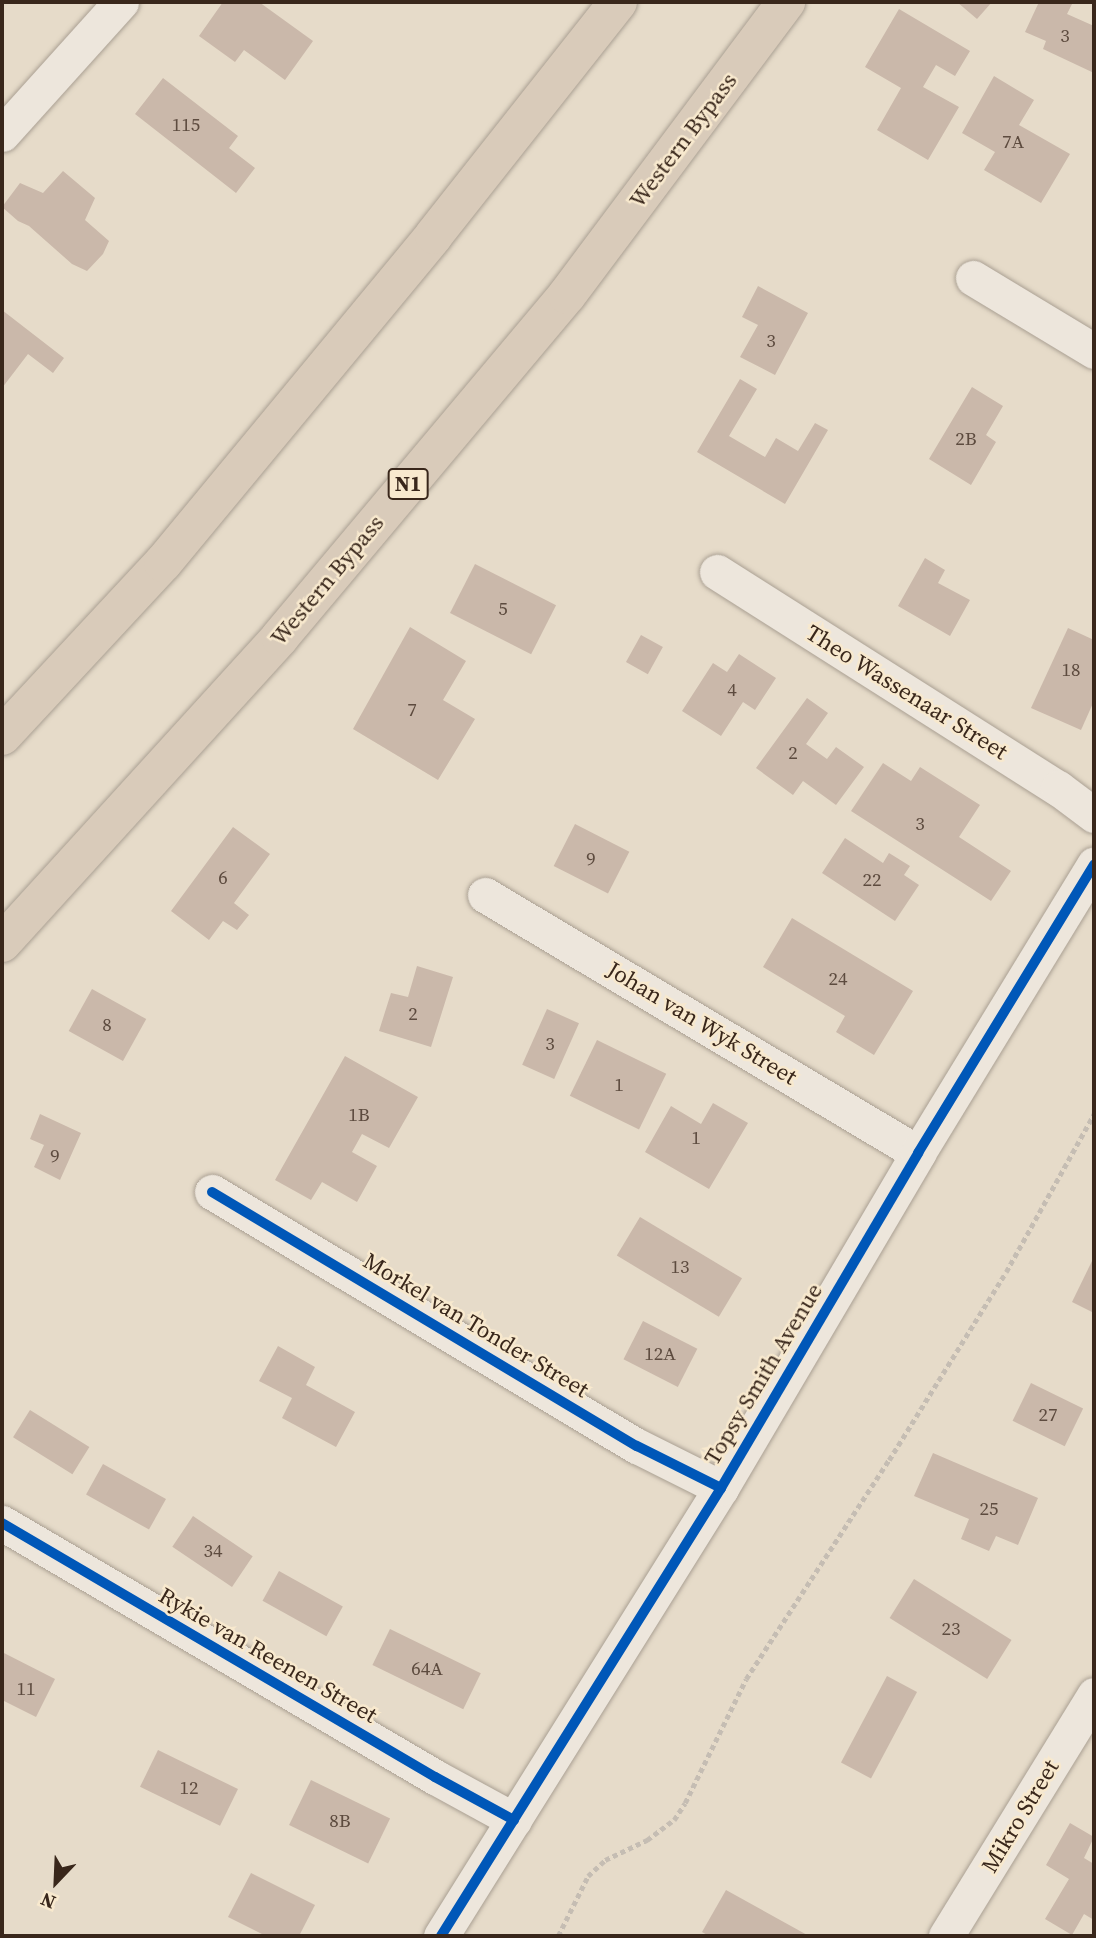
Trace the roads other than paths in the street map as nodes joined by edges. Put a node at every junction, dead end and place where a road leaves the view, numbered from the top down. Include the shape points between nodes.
1 (121, 2) edge
2 (618, 2) edge
3 (786, 2) edge
4 (2, 134) edge
5 (973, 278) dead end
6 (1094, 351) edge
7 (717, 572) dead end
8 (2, 736) edge
9 (1094, 815) edge
10 (1094, 865) edge
11 (485, 895) dead end
12 (2, 943) edge
13 (918, 1153) junction
14 (212, 1192) dead end
15 (721, 1488) junction
16 (2, 1523) edge
17 (1094, 1695) edge
18 (514, 1820) junction
19 (441, 1936) edge
20 (946, 1936) edge

1 - 4 street
2 - 8 highway via 434,235 163,563
3 - 12 highway, Western Bypass / N1 via 567,295 280,637
5 - 6 street
7 - 9 street, Theo Wassenaar Street
10 - 13 street, Topsy Smith Avenue
11 - 13 street, Johan van Wyk Street
13 - 15 street, Topsy Smith Avenue
14 - 15 street, Morkel van Tonder Street via 637,1446
15 - 18 street, Topsy Smith Avenue
16 - 18 street, Rykie van Reenen Street
17 - 20 street, Mikro Street
18 - 19 street, Topsy Smith Avenue

